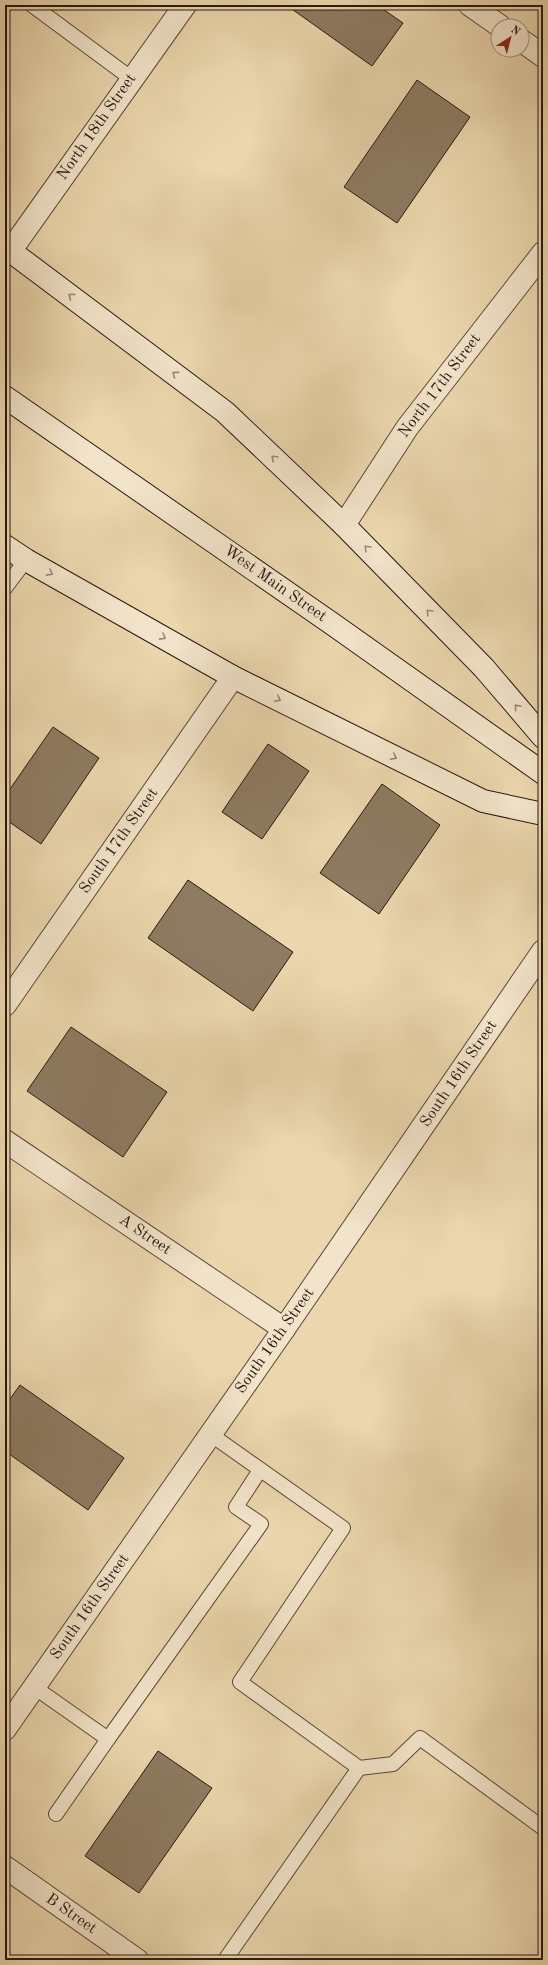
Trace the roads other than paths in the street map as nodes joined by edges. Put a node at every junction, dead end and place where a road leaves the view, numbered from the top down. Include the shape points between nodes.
1 (32, 5) edge
2 (184, 5) edge
3 (470, 5) edge
4 (490, 19) edge
5 (530, 47) edge
6 (543, 56) edge
7 (132, 79) junction
8 (8, 248) edge
9 (543, 253) edge
10 (5, 397) edge
11 (344, 525) junction
12 (5, 546) edge
13 (26, 560) junction
14 (5, 588) edge
15 (233, 677) junction
16 (543, 737) edge
17 (543, 773) edge
18 (543, 814) edge
19 (543, 951) edge
20 (5, 1005) edge
21 (5, 1141) edge
22 (284, 1328) junction
23 (210, 1434) junction
24 (260, 1470) junction
25 (34, 1687) junction
26 (5, 1730) edge
27 (108, 1739) junction
28 (359, 1768) junction
29 (56, 1814) dead end
30 (543, 1828) edge
31 (5, 1867) edge
32 (137, 1960) edge
33 (225, 1960) edge

1 - 7 lane
2 - 7 street, North 18th Street
3 - 4 street
5 - 6 street
7 - 8 street, North 18th Street
11 -> 8 street via 225,412
9 - 11 street, North 17th Street via 407,428
10 - 17 street, West Main Street via 312,609
16 -> 11 street via 484,668
12 - 13 street
13 - 14 lane
13 -> 15 street
15 -> 18 street via 483,801
15 - 20 street, South 17th Street
19 - 22 street, South 16th Street
21 - 22 street, A Street
22 - 23 street, South 16th Street
23 - 24 lane
23 - 25 street, South 16th Street
24 - 27 lane via 236,1507 261,1524
24 - 28 lane via 343,1528 240,1682
25 - 26 street, South 16th Street
25 - 27 lane
27 - 29 lane
28 - 30 lane via 393,1764 420,1738
28 - 33 lane
31 - 32 street, B Street

